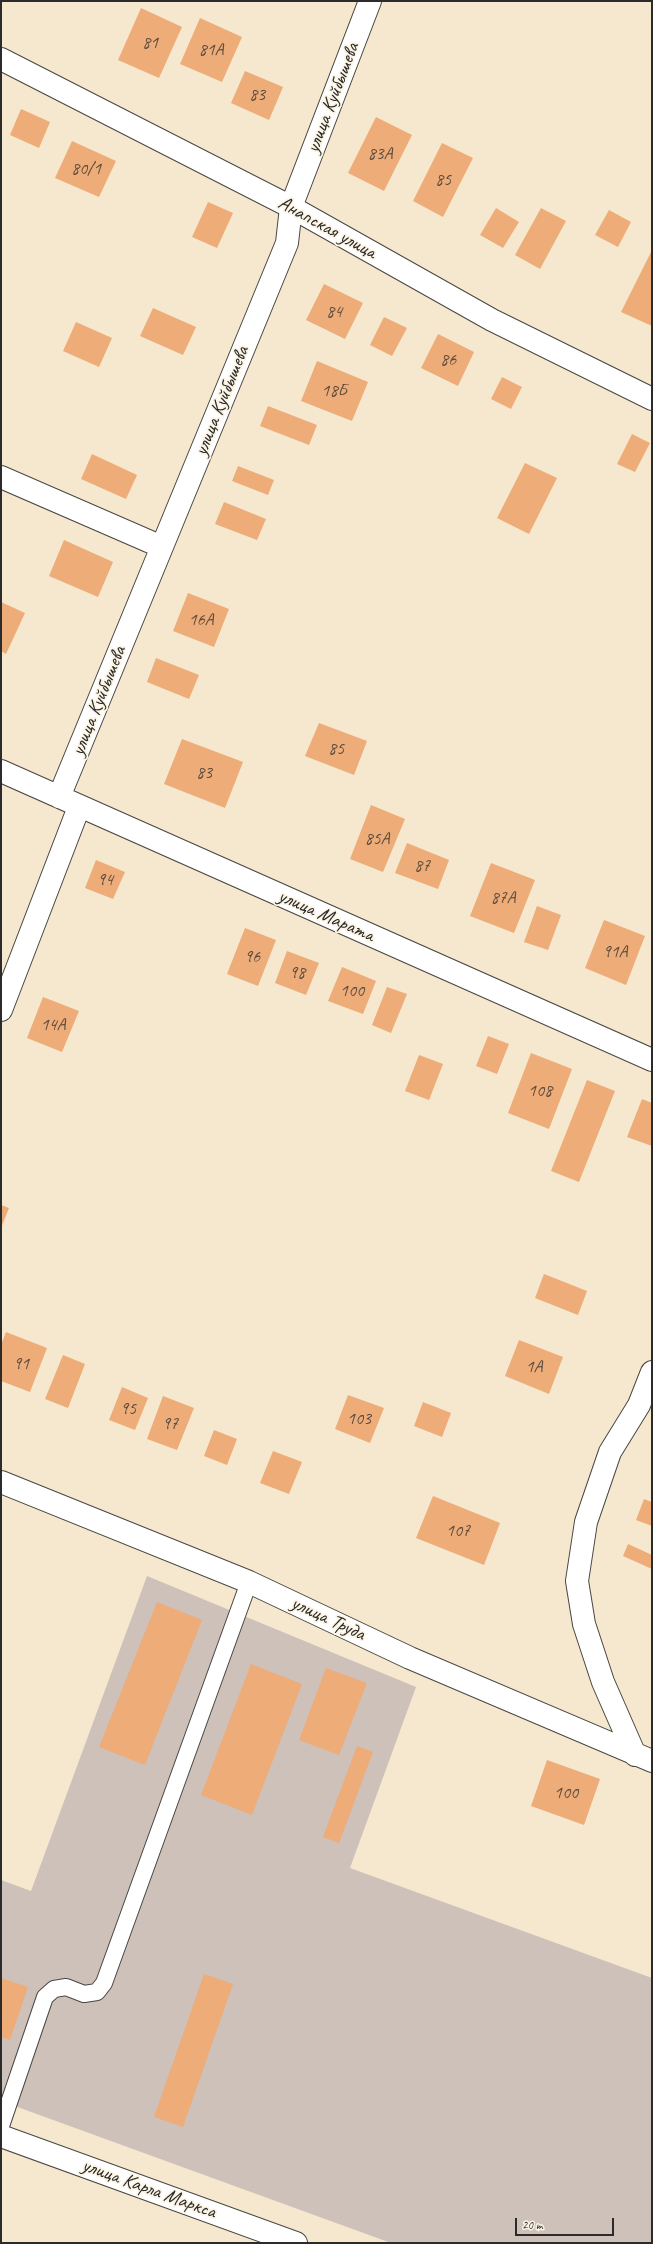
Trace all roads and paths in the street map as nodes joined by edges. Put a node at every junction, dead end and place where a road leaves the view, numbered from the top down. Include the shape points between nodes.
1 (370, 1) edge
2 (1, 59) edge
3 (291, 207) junction
4 (652, 399) edge
5 (1, 477) edge
6 (162, 548) junction
7 (1, 771) edge
8 (59, 797) junction
9 (79, 806) junction
10 (1, 1010) edge
11 (652, 1060) edge
12 (652, 1372) edge
13 (1, 1482) edge
14 (249, 1582) junction
15 (643, 1758) edge
16 (1, 2126) edge
17 (1, 2136) edge
18 (296, 2243) edge

1 - 3 street, улица Куйбышева
2 - 3 street, Анапская улица
3 - 4 street, Анапская улица via 492,320
3 - 6 street, улица Куйбышева via 287,243
5 - 6 street
6 - 8 street, улица Куйбышева
7 - 8 street, улица Марата
8 - 9 street, улица Марата
9 - 10 street
9 - 11 street, улица Марата
12 - 15 street via 639,1404 610,1452 586,1522 577,1582 584,1624 603,1682
13 - 14 street, улица Труда
14 - 15 street, улица Труда via 410,1658
14 - 16 lane via 104,1983 97,1992 84,1994 66,1987 54,1989 45,1996
17 - 18 street, улица Карла Маркса

